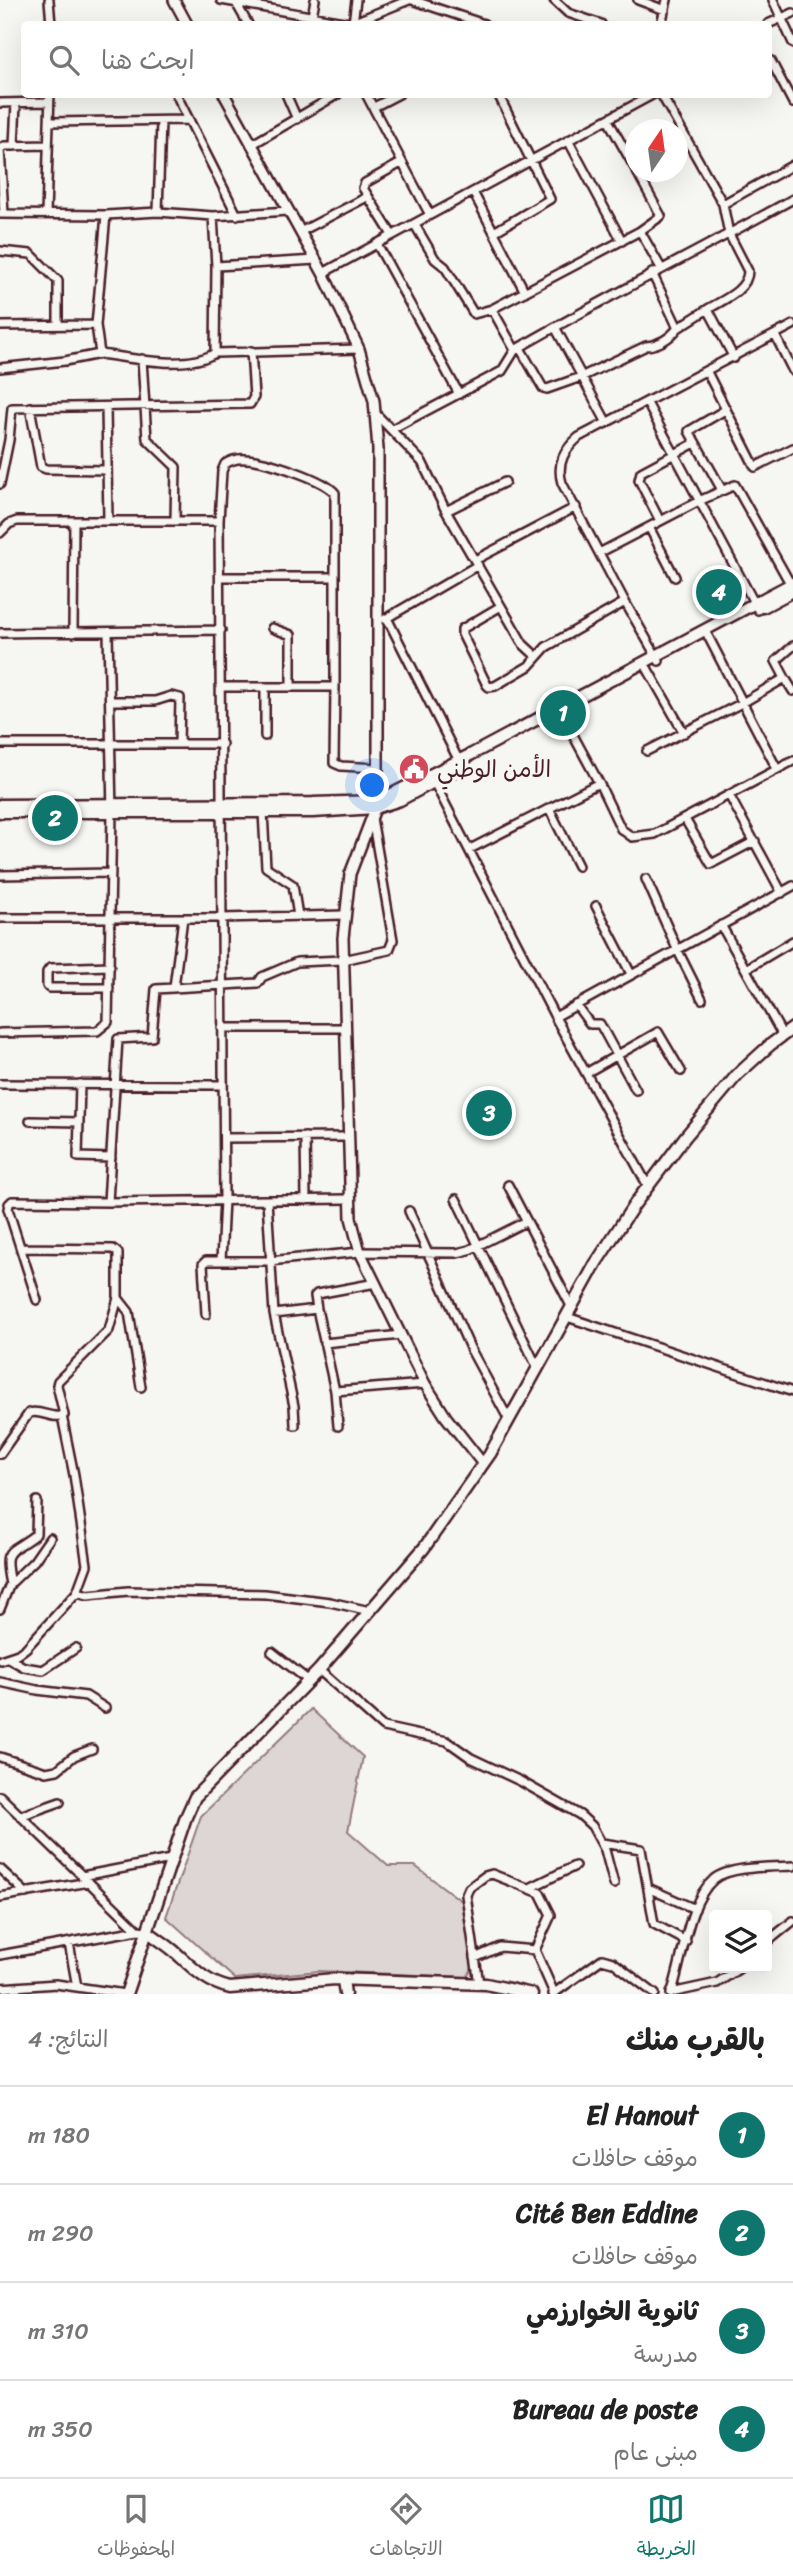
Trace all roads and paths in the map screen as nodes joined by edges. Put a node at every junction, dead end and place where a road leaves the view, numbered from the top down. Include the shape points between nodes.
1 (50, 0) edge
2 (174, 0) edge
3 (221, 0) edge
4 (315, 0) edge
5 (355, 0) edge
6 (410, 0) edge
7 (554, 0) edge
8 (638, 0) edge
9 (667, 0) edge
10 (773, 0) edge
11 (397, 2) edge
12 (236, 3) junction
13 (271, 4) edge
14 (665, 10) junction
15 (793, 13) edge
16 (312, 16) junction
17 (782, 18) junction
18 (51, 21) edge
19 (185, 21) edge
20 (246, 21) edge
21 (330, 21) edge
22 (353, 21) edge
23 (359, 21) edge
24 (475, 21) edge
25 (592, 21) edge
26 (662, 21) edge
27 (772, 22) edge
28 (793, 43) edge
29 (772, 63) edge
30 (49, 98) edge
31 (178, 98) edge
32 (226, 98) edge
33 (288, 98) edge
34 (331, 98) edge
35 (368, 98) edge
36 (391, 98) edge
37 (500, 98) edge
38 (647, 98) edge
39 (663, 98) edge
40 (0, 103) edge
41 (16, 103) junction
42 (793, 103) edge
43 (374, 107) junction
44 (297, 119) junction
45 (674, 119) edge
46 (187, 120) junction
47 (608, 120) junction
48 (161, 121) junction
49 (49, 122) junction
50 (569, 142) junction
51 (48, 145) junction
52 (251, 145) junction
53 (625, 145) edge
54 (688, 145) edge
55 (14, 146) junction
56 (531, 161) junction
57 (401, 163) junction
58 (793, 165) edge
59 (642, 182) edge
60 (473, 192) junction
61 (367, 197) junction
62 (793, 199) edge
63 (723, 204) junction
64 (288, 211) junction
65 (158, 212) junction
66 (2, 214) edge
67 (47, 214) junction
68 (106, 215) junction
69 (237, 215) junction
70 (430, 215) junction
71 (213, 216) junction
72 (415, 225) junction
73 (300, 232) junction
74 (494, 232) junction
75 (640, 232) junction
76 (729, 234) junction
77 (392, 235) junction
78 (622, 241) junction
79 (377, 244) junction
80 (0, 251) edge
81 (316, 260) junction
82 (216, 266) junction
83 (661, 268) junction
84 (323, 273) junction
85 (652, 273) junction
86 (525, 292) junction
87 (492, 309) junction
88 (708, 309) junction
89 (58, 325) junction
90 (96, 325) junction
91 (793, 325) edge
92 (0, 326) edge
93 (555, 327) junction
94 (678, 328) junction
95 (775, 335) junction
96 (359, 349) junction
97 (517, 349) junction
98 (251, 351) junction
99 (215, 353) junction
100 (100, 354) junction
101 (734, 358) junction
102 (142, 359) junction
103 (0, 368) edge
104 (793, 371) edge
105 (707, 372) junction
106 (581, 377) junction
107 (459, 394) junction
108 (647, 403) junction
109 (30, 407) junction
110 (106, 407) junction
111 (144, 407) junction
112 (725, 410) junction
113 (376, 414) junction
114 (607, 423) junction
115 (392, 429) junction
116 (695, 443) junction
117 (793, 448) edge
118 (675, 456) junction
119 (107, 470) junction
120 (505, 482) dead end
121 (0, 484) edge
122 (722, 489) junction
123 (699, 500) junction
124 (576, 507) junction
125 (446, 511) junction
126 (108, 520) junction
127 (176, 520) junction
128 (0, 521) edge
129 (74, 521) junction
130 (219, 521) junction
131 (660, 521) junction
132 (649, 527) junction
133 (1, 532) edge
134 (601, 552) junction
135 (476, 562) junction
136 (335, 577) junction
137 (675, 577) dead end
138 (220, 578) junction
139 (792, 586) edge
140 (625, 602) junction
141 (502, 606) junction
142 (756, 607) junction
143 (382, 620) junction
144 (272, 628) dead end
145 (221, 630) junction
146 (108, 632) junction
147 (73, 633) junction
148 (0, 634) edge
149 (708, 636) junction
150 (793, 646) edge
151 (537, 657) junction
152 (657, 659) junction
153 (647, 668) junction
154 (785, 678) junction
155 (222, 687) junction
156 (265, 687) junction
157 (292, 687) junction
158 (335, 687) junction
159 (793, 691) edge
160 (110, 701) junction
161 (744, 702) junction
162 (560, 712) junction
163 (684, 733) junction
164 (265, 736) dead end
165 (111, 743) junction
166 (0, 744) edge
167 (179, 744) junction
168 (222, 744) junction
169 (647, 751) dead end
170 (459, 761) junction
171 (793, 761) edge
172 (378, 768) junction
173 (777, 769) junction
174 (433, 782) junction
175 (599, 783) junction
176 (729, 795) junction
177 (0, 805) edge
178 (112, 808) junction
179 (221, 808) junction
180 (549, 808) junction
181 (375, 809) junction
182 (0, 812) edge
183 (263, 812) junction
184 (685, 819) junction
185 (755, 841) junction
186 (470, 849) junction
187 (578, 866) dead end
188 (111, 873) junction
189 (0, 875) edge
190 (646, 879) dead end
191 (793, 887) edge
192 (782, 893) junction
193 (596, 906) dead end
194 (344, 915) junction
195 (298, 916) junction
196 (111, 917) junction
197 (0, 918) edge
198 (183, 918) junction
199 (222, 918) junction
200 (721, 925) junction
201 (793, 941) edge
202 (677, 950) junction
203 (343, 960) junction
204 (110, 967) junction
205 (746, 969) junction
206 (631, 974) junction
207 (222, 986) junction
208 (174, 987) junction
209 (109, 988) junction
210 (702, 999) dead end
211 (576, 1005) junction
212 (555, 1017) junction
213 (222, 1028) junction
214 (345, 1028) junction
215 (793, 1028) edge
216 (0, 1033) edge
217 (783, 1035) junction
218 (617, 1055) junction
219 (681, 1071) dead end
220 (586, 1073) junction
221 (0, 1084) edge
222 (80, 1084) junction
223 (115, 1084) junction
224 (223, 1085) junction
225 (636, 1090) dead end
226 (30, 1121) dead end
227 (79, 1122) junction
228 (305, 1137) junction
229 (348, 1137) junction
230 (224, 1138) junction
231 (111, 1158) junction
232 (508, 1185) dead end
233 (648, 1186) junction
234 (349, 1199) junction
235 (456, 1199) dead end
236 (224, 1200) junction
237 (267, 1200) junction
238 (306, 1200) junction
239 (108, 1202) junction
240 (409, 1211) dead end
241 (527, 1221) junction
242 (478, 1244) junction
243 (21, 1248) junction
244 (360, 1252) junction
245 (428, 1253) junction
246 (221, 1261) junction
247 (269, 1261) junction
248 (376, 1283) junction
249 (118, 1298) junction
250 (37, 1300) dead end
251 (317, 1309) junction
252 (569, 1312) junction
253 (206, 1314) dead end
254 (274, 1314) junction
255 (401, 1335) junction
256 (324, 1343) junction
257 (538, 1369) junction
258 (425, 1384) junction
259 (141, 1387) dead end
260 (335, 1391) junction
261 (793, 1392) edge
262 (62, 1416) junction
263 (510, 1421) junction
264 (295, 1425) dead end
265 (338, 1426) dead end
266 (0, 1454) edge
267 (483, 1464) junction
268 (37, 1501) dead end
269 (50, 1538) dead end
270 (10, 1584) junction
271 (78, 1592) junction
272 (0, 1609) edge
273 (370, 1611) junction
274 (76, 1648) dead end
275 (272, 1652) dead end
276 (4, 1659) edge
277 (319, 1670) junction
278 (309, 1681) junction
279 (0, 1682) edge
280 (105, 1708) dead end
281 (92, 1749) dead end
282 (0, 1757) edge
283 (0, 1796) edge
284 (60, 1802) dead end
285 (20, 1816) junction
286 (602, 1843) junction
287 (172, 1858) junction
288 (575, 1866) dead end
289 (793, 1867) edge
290 (0, 1869) edge
291 (82, 1876) junction
292 (89, 1882) junction
293 (614, 1884) dead end
294 (530, 1888) junction
295 (648, 1888) junction
296 (26, 1893) junction
297 (0, 1897) edge
298 (695, 1909) junction
299 (793, 1922) edge
300 (142, 1931) junction
301 (772, 1938) edge
302 (687, 1941) junction
303 (69, 1943) junction
304 (535, 1950) junction
305 (0, 1955) edge
306 (475, 1958) junction
307 (732, 1973) edge
308 (343, 1980) junction
309 (56, 1984) junction
310 (479, 1984) junction
311 (77, 1987) junction
312 (0, 1988) edge
313 (51, 1994) edge
314 (125, 1994) edge
315 (345, 1994) edge
316 (532, 1994) edge
317 (554, 1994) edge
318 (655, 1994) edge
319 (671, 1994) edge

1 - 18 street
2 - 19 street
3 - 12 street
4 - 16 street
5 - 22 street
6 - 11 street
6 - 24 street
7 - 25 street via 568,13
8 - 14 street
9 - 14 street
10 - 17 street
11 - 23 street
12 - 13 street
12 - 20 street
13 - 16 street
14 - 26 street
15 - 17 street
16 - 21 street
17 - 27 street
17 - 28 street
29 - 42 street
30 - 41 street
30 - 49 street
31 - 46 street
32 - 52 street
33 - 44 street
34 - 44 street
35 - 43 street
36 - 43 street
37 - 56 street
38 - 47 street
39 - 45 street
40 - 41 street
41 - 55 street
43 - 57 street
44 - 52 street
46 - 48 street
46 - 69 street
47 - 50 street
47 - 53 street
48 - 49 street
48 - 65 street
49 - 51 street
50 - 56 street
50 - 78 street
51 - 55 street
51 - 67 street
52 - 64 street
54 - 63 street
55 - 66 street via 0,149
56 - 60 street
56 - 74 street via 550,198
57 - 61 street via 366,183
57 - 70 street
58 - 63 street
59 - 75 street via 661,216
60 - 70 street
60 - 74 street
61 - 73 street
61 - 77 street
62 - 76 street
63 - 76 street
64 - 69 street
64 - 73 street
65 - 68 street
65 - 71 street
66 - 67 street
67 - 68 street
68 - 90 street
69 - 71 street
70 - 72 street
71 - 82 street
72 - 77 street
72 - 87 street via 472,312
73 - 81 street
74 - 86 street
75 - 78 street
75 - 83 street
76 - 83 street
76 - 88 street via 748,277 741,288
77 - 79 street
78 - 86 street
79 - 84 street
79 - 107 street
80 - 89 street via 32,254 58,281
81 - 82 street
81 - 84 street
82 - 99 street
83 - 85 street
84 - 96 street
85 - 93 street
85 - 94 street
86 - 87 street
87 - 97 street
88 - 94 street
88 - 101 street
89 - 90 street
89 - 92 street
90 - 100 street
91 - 95 street
93 - 97 street
93 - 106 street
94 - 106 street via 673,336
95 - 101 street
95 - 104 street
96 - 98 street
96 - 113 street
97 - 106 street via 545,390
97 - 107 street via 502,372
98 - 99 street
98 - 111 street via 254,397 250,404
99 - 102 street via 184,362
100 - 102 street
100 - 103 street
101 - 105 street
102 - 111 street
105 - 108 street
105 - 112 street
106 - 114 street
107 - 115 street
108 - 114 street
108 - 118 street
109 - 110 street
109 - 119 street via 41,467
109 - 121 street via 10,411
110 - 111 street
110 - 119 street
111 - 127 street via 148,442 176,467
112 - 116 street via 690,430
112 - 117 street via 755,467
113 - 115 street
113 - 143 street
114 - 124 street via 579,437 563,454 560,474
115 - 125 street via 422,462
116 - 118 street
116 - 122 street
118 - 123 street
118 - 131 street via 639,477
119 - 126 street
120 - 125 street
122 - 123 street
122 - 139 street via 737,486
123 - 131 street
123 - 142 street
124 - 134 street
124 - 135 street
125 - 135 street
126 - 127 street
126 - 129 street
127 - 130 street
128 - 133 street
129 - 133 street via 17,521
129 - 147 street
130 - 136 street via 222,471 228,461 254,460 327,485 335,493
130 - 138 street
131 - 132 street
132 - 134 street
132 - 137 street
134 - 140 street
135 - 141 street
135 - 143 street
136 - 138 street
136 - 158 street
138 - 145 street
139 - 142 main road
140 - 151 street via 546,647
140 - 152 street
141 - 151 street via 523,644
141 - 151 street via 462,629 487,685 507,679
142 - 149 main road
142 - 152 main road
143 - 170 street
143 - 172 street
144 - 157 street via 291,635
145 - 146 street
145 - 155 street
146 - 147 street
146 - 160 street
147 - 148 street
149 - 152 main road
149 - 161 street
150 - 154 street via 776,661
152 - 153 main road
152 - 162 main road
153 - 162 main road
153 - 163 street
154 - 159 street
154 - 161 street
155 - 156 street
155 - 168 street
156 - 157 street
156 - 164 street
157 - 158 street
158 - 172 street via 334,763
160 - 165 street
160 - 167 street via 180,698
161 - 163 street
161 - 173 street
162 - 170 main road
162 - 174 main road
162 - 175 street
163 - 169 street
165 - 166 street
165 - 167 street
165 - 178 street
167 - 168 street
168 - 179 street
170 - 181 main road
171 - 173 street
172 - 181 street
173 - 176 street
174 - 181 main road
174 - 186 street
175 - 180 street
175 - 184 street via 621,830 632,837 655,834
176 - 184 street
176 - 185 street
177 - 178 main road
178 - 179 main road
178 - 182 main road
178 - 188 street
179 - 181 main road
179 - 183 main road
179 - 199 street
180 - 186 street
180 - 187 street
181 - 183 main road
181 - 194 street via 351,874
181 - 203 street via 393,945 389,950
183 - 195 street via 266,867 293,885
184 - 185 street via 712,864
185 - 192 street
186 - 212 street
188 - 189 street
188 - 196 street
190 - 202 street
191 - 192 street
192 - 200 street
193 - 206 street
194 - 195 street
194 - 203 street
195 - 199 street
196 - 197 street
196 - 198 street
196 - 204 street
198 - 199 street
198 - 208 street
199 - 207 street
200 - 202 street
200 - 205 street
201 - 205 street
202 - 206 street
202 - 210 street
203 - 207 street via 297,962 258,983
203 - 214 street
204 - 209 street
204 - 209 street via 50,968 47,972 49,988
205 - 217 street
206 - 211 street
207 - 208 street
207 - 213 street
208 - 223 street via 156,989 151,1038 119,1038
209 - 216 street via 108,1023 101,1030
211 - 212 street
211 - 218 street via 590,1024 600,1024
212 - 220 street
213 - 214 street
213 - 224 street
214 - 229 street
215 - 217 main road
217 - 233 main road via 737,1075
218 - 219 street via 659,1033
218 - 220 street
218 - 225 street
220 - 233 street
221 - 222 street
222 - 223 street
222 - 227 street
223 - 224 street
223 - 231 street
224 - 230 street
226 - 227 street
227 - 231 street via 78,1157
228 - 229 street
228 - 230 street
228 - 238 street
229 - 234 street
230 - 236 street
231 - 239 street
232 - 241 street
233 - 252 main road
234 - 238 street
234 - 244 street
235 - 242 street
236 - 237 street
236 - 239 street
236 - 246 street
237 - 238 street
237 - 247 street
239 - 243 street via 10,1202 8,1209
240 - 245 street
241 - 242 street
241 - 252 street
242 - 245 street via 462,1252
242 - 257 street
243 - 249 street via 113,1249 118,1253
243 - 250 street
244 - 245 street
244 - 247 street
244 - 248 street
245 - 263 street via 470,1348
246 - 247 street
246 - 253 street via 203,1264
247 - 254 street
248 - 251 street via 317,1294
248 - 255 street
249 - 259 street via 129,1312
249 - 262 street via 107,1334 58,1381
251 - 254 street
251 - 256 street
252 - 257 main road
252 - 261 street
254 - 264 street via 295,1406
255 - 256 street
255 - 258 street
256 - 260 street
257 - 263 main road
258 - 260 street
258 - 267 street
260 - 265 street
262 - 266 street via 29,1413
262 - 271 street via 87,1559
263 - 267 main road
267 - 273 main road via 424,1548
268 - 270 street via 36,1534 11,1549 6,1560
269 - 270 street
270 - 272 street
271 - 273 street via 259,1594
271 - 276 street via 26,1647
273 - 277 main road
274 - 276 street via 43,1670
275 - 278 street
277 - 278 main road
277 - 286 street via 383,1727 447,1741 573,1810 592,1826
278 - 287 main road via 195,1797
279 - 280 street via 86,1696
281 - 282 street via 46,1772
283 - 285 street
284 - 285 street
285 - 291 street
286 - 293 street
286 - 295 street via 641,1850
287 - 291 street
287 - 300 main road
288 - 294 street
289 - 298 street via 751,1868 716,1878
290 - 296 street
291 - 292 street
292 - 296 street
292 - 300 street
294 - 304 street via 544,1897 551,1915
294 - 306 street via 492,1874 469,1888 466,1895
295 - 298 street
295 - 302 street via 654,1924
296 - 297 street
298 - 302 street
299 - 301 street
300 - 303 street
300 - 308 main road via 216,1985 230,1988
300 - 314 main road
302 - 319 street
303 - 305 street
303 - 311 street
304 - 306 street via 500,1947
304 - 317 street
306 - 310 street
307 - 319 street via 717,1983
308 - 310 main road
308 - 315 main road
309 - 311 street
309 - 312 street
309 - 313 street
310 - 316 main road
311 - 314 street
317 - 318 street via 603,1959

